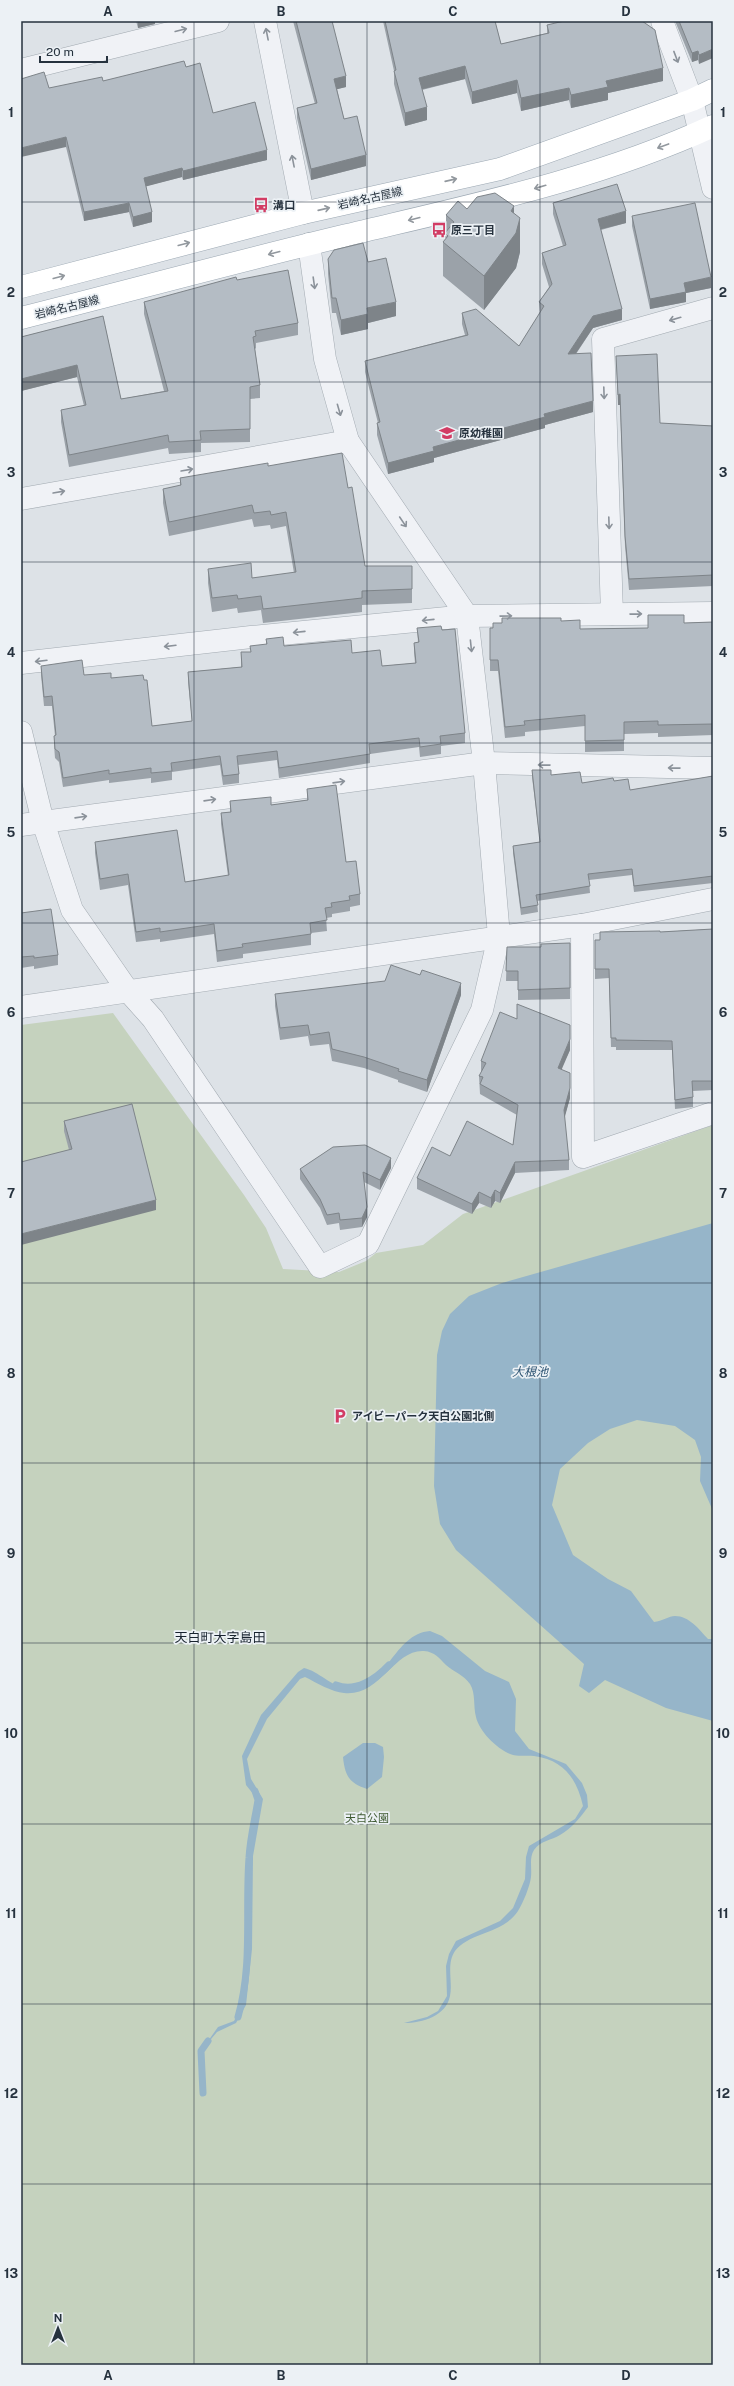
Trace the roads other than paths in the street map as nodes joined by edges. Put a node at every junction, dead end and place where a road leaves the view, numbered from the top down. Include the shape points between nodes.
1 (218, 21) edge
2 (265, 21) edge
3 (662, 21) edge
4 (21, 70) edge
5 (713, 90) edge
6 (692, 100) junction
7 (706, 129) edge
8 (713, 188) edge
9 (303, 213) junction
10 (309, 244) junction
11 (21, 287) edge
12 (713, 308) edge
13 (21, 318) edge
14 (348, 441) junction
15 (21, 499) edge
16 (713, 613) edge
17 (612, 614) junction
18 (467, 616) junction
19 (21, 663) edge
20 (21, 732) edge
21 (484, 763) junction
22 (713, 768) edge
23 (43, 822) junction
24 (21, 825) edge
25 (713, 900) edge
26 (582, 925) junction
27 (499, 936) junction
28 (128, 991) junction
29 (21, 1007) edge
30 (713, 1113) edge

4 -> 1 street
9 -> 2 street
3 -> 6 street
5 - 6 main road, 岩崎名古屋線
6 - 7 street
9 -> 6 main road, 岩崎名古屋線 via 500,169
7 - 8 street
7 -> 10 main road, 岩崎名古屋線 via 605,168 504,197
11 -> 9 main road, 岩崎名古屋線
10 -> 13 main road, 岩崎名古屋線
10 -> 14 street via 325,359
12 -> 17 street via 603,339
15 -> 14 street
14 -> 18 street
17 -> 16 street
18 -> 17 street
18 -> 19 street
18 -> 21 street
20 - 23 street
22 -> 21 street
23 -> 21 street
21 - 27 street
23 - 24 street
23 - 28 street via 72,910
25 - 26 street
26 - 27 street
26 - 30 street via 584,1157
27 - 28 street
27 - 28 street via 482,1010 368,1244 320,1267 153,1019
28 - 29 street

